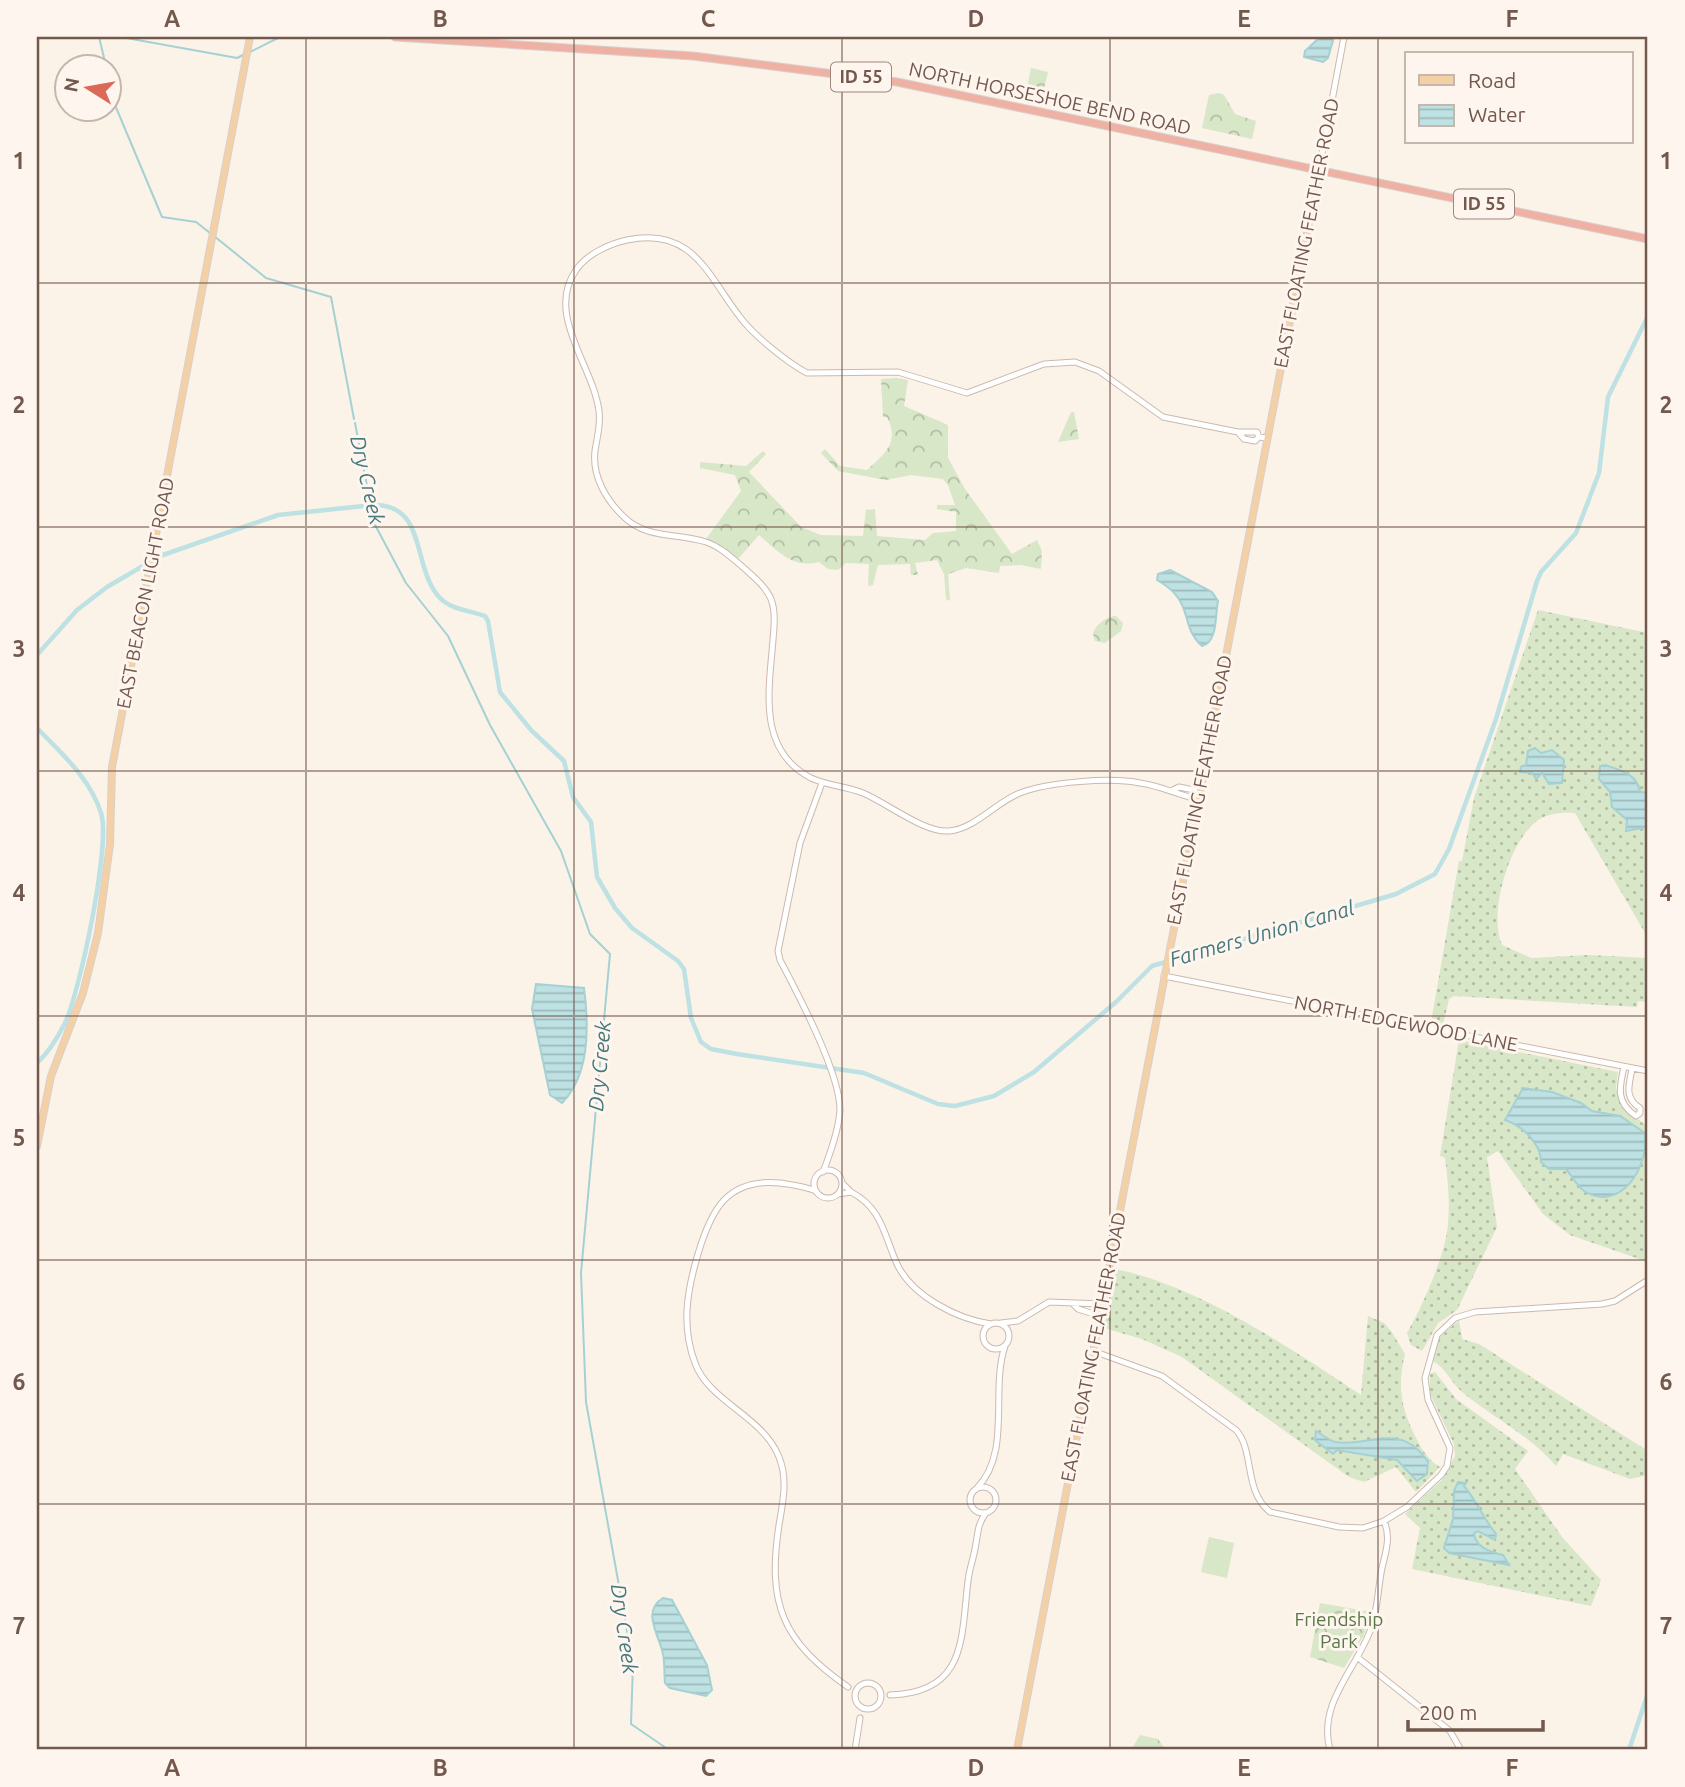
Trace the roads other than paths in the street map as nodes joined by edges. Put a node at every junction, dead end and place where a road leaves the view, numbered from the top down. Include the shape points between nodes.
1 (250, 37) edge
2 (395, 37) edge
3 (1344, 37) edge
4 (1319, 169) junction
5 (1648, 239) edge
6 (1267, 438) junction
7 (822, 783) junction
8 (1199, 795) junction
9 (1164, 974) junction
10 (1624, 1067) junction
11 (1632, 1069) junction
12 (1648, 1071) edge
13 (37, 1146) edge
14 (828, 1161) junction
15 (823, 1172) junction
16 (835, 1172) junction
17 (816, 1177) junction
18 (842, 1183) junction
19 (805, 1186) junction
20 (816, 1191) junction
21 (851, 1192) junction
22 (838, 1194) junction
23 (1648, 1280) edge
24 (1072, 1303) junction
25 (1102, 1304) junction
26 (1100, 1316) junction
27 (975, 1321) junction
28 (1018, 1321) junction
29 (1001, 1323) junction
30 (990, 1324) junction
31 (983, 1335) junction
32 (1009, 1337) junction
33 (1004, 1346) junction
34 (992, 1349) junction
35 (1093, 1351) junction
36 (1001, 1365) junction
37 (987, 1477) junction
38 (976, 1488) junction
39 (993, 1491) junction
40 (975, 1511) junction
41 (986, 1513) junction
42 (1384, 1521) junction
43 (979, 1523) junction
44 (1357, 1657) junction
45 (859, 1686) junction
46 (848, 1687) junction
47 (879, 1689) junction
48 (890, 1695) junction
49 (855, 1698) junction
50 (880, 1701) junction
51 (859, 1706) junction
52 (871, 1709) junction
53 (860, 1718) junction
54 (855, 1750) edge
55 (1017, 1750) edge
56 (1330, 1750) edge
57 (1461, 1750) edge

1 - 13 main road, EAST BEACON LIGHT ROAD via 112,767 110,844 98,933 79,1006 51,1076
2 - 4 highway, NORTH HORSESHOE BEND ROAD / ID 55 via 693,56 815,70 937,90
3 - 4 street, EAST FLOATING FEATHER ROAD
4 - 5 highway, NORTH HORSESHOE BEND ROAD / ID 55
4 - 6 main road, EAST FLOATING FEATHER ROAD
6 - 7 street via 1257,432 1163,417 1104,374 1075,362 1044,364 967,393 898,372 807,373 743,320 703,262 672,242 645,238 619,242 590,256 570,280 565,299 567,319 599,410 595,460 600,484 635,526 713,545 762,585 771,599 774,620 768,706 772,732 787,760
6 - 8 main road, EAST FLOATING FEATHER ROAD
7 - 8 street via 862,792 944,831 959,828 1016,794 1042,787 1131,781 1173,790 1179,787
7 - 14 street via 800,843 778,951 808,1014 838,1096
8 - 9 main road, EAST FLOATING FEATHER ROAD
9 - 10 street, NORTH EDGEWOOD LANE
9 - 25 main road, EAST FLOATING FEATHER ROAD
10 - 11 street, NORTH EDGEWOOD LANE
10 - 11 street via 1620,1099 1626,1109 1643,1115 1628,1094
11 - 12 street, NORTH EDGEWOOD LANE
14 - 15 street
14 - 16 street
15 - 16 street
15 - 17 street
16 - 18 street
17 - 19 street
17 - 20 street
18 - 21 street
18 - 22 street
19 - 20 street
19 - 46 street via 754,1184 741,1187 719,1204 706,1226 692,1274 686,1319 699,1372 770,1439 780,1461 784,1487 774,1574 784,1622 811,1659
20 - 22 street via 826,1198
21 - 22 street
21 - 27 street via 883,1223 898,1265 915,1290
23 - 42 street via 1632,1293 1602,1304 1475,1311 1447,1323 1431,1349 1424,1388 1450,1448 1447,1466 1407,1507
24 - 25 street
24 - 26 street
24 - 28 street via 1049,1303
25 - 26 main road, EAST FLOATING FEATHER ROAD
26 - 35 main road, EAST FLOATING FEATHER ROAD
27 - 30 street
27 - 31 street
28 - 29 street
28 - 32 street
29 - 30 street
29 - 32 street
30 - 31 street
31 - 34 street
32 - 33 street
33 - 34 street
33 - 36 street
34 - 36 street
35 - 42 street via 1163,1376 1236,1430 1243,1440 1255,1491 1270,1512 1351,1529
35 - 55 main road, EAST FLOATING FEATHER ROAD
36 - 37 street via 995,1449
37 - 38 street
37 - 39 street
38 - 39 street
38 - 40 street via 969,1497
39 - 41 street via 995,1505
40 - 41 street
40 - 43 street
41 - 43 street
42 - 44 street via 1389,1538 1376,1612
43 - 48 street via 964,1637 956,1659 927,1687
44 - 56 street via 1333,1703
44 - 57 street via 1450,1731
45 - 46 street
45 - 47 street via 868,1683
45 - 49 street
46 - 49 street
47 - 48 street
47 - 50 street
48 - 50 street
49 - 51 street
50 - 52 street
51 - 52 street
51 - 53 street
52 - 53 street
53 - 54 street

